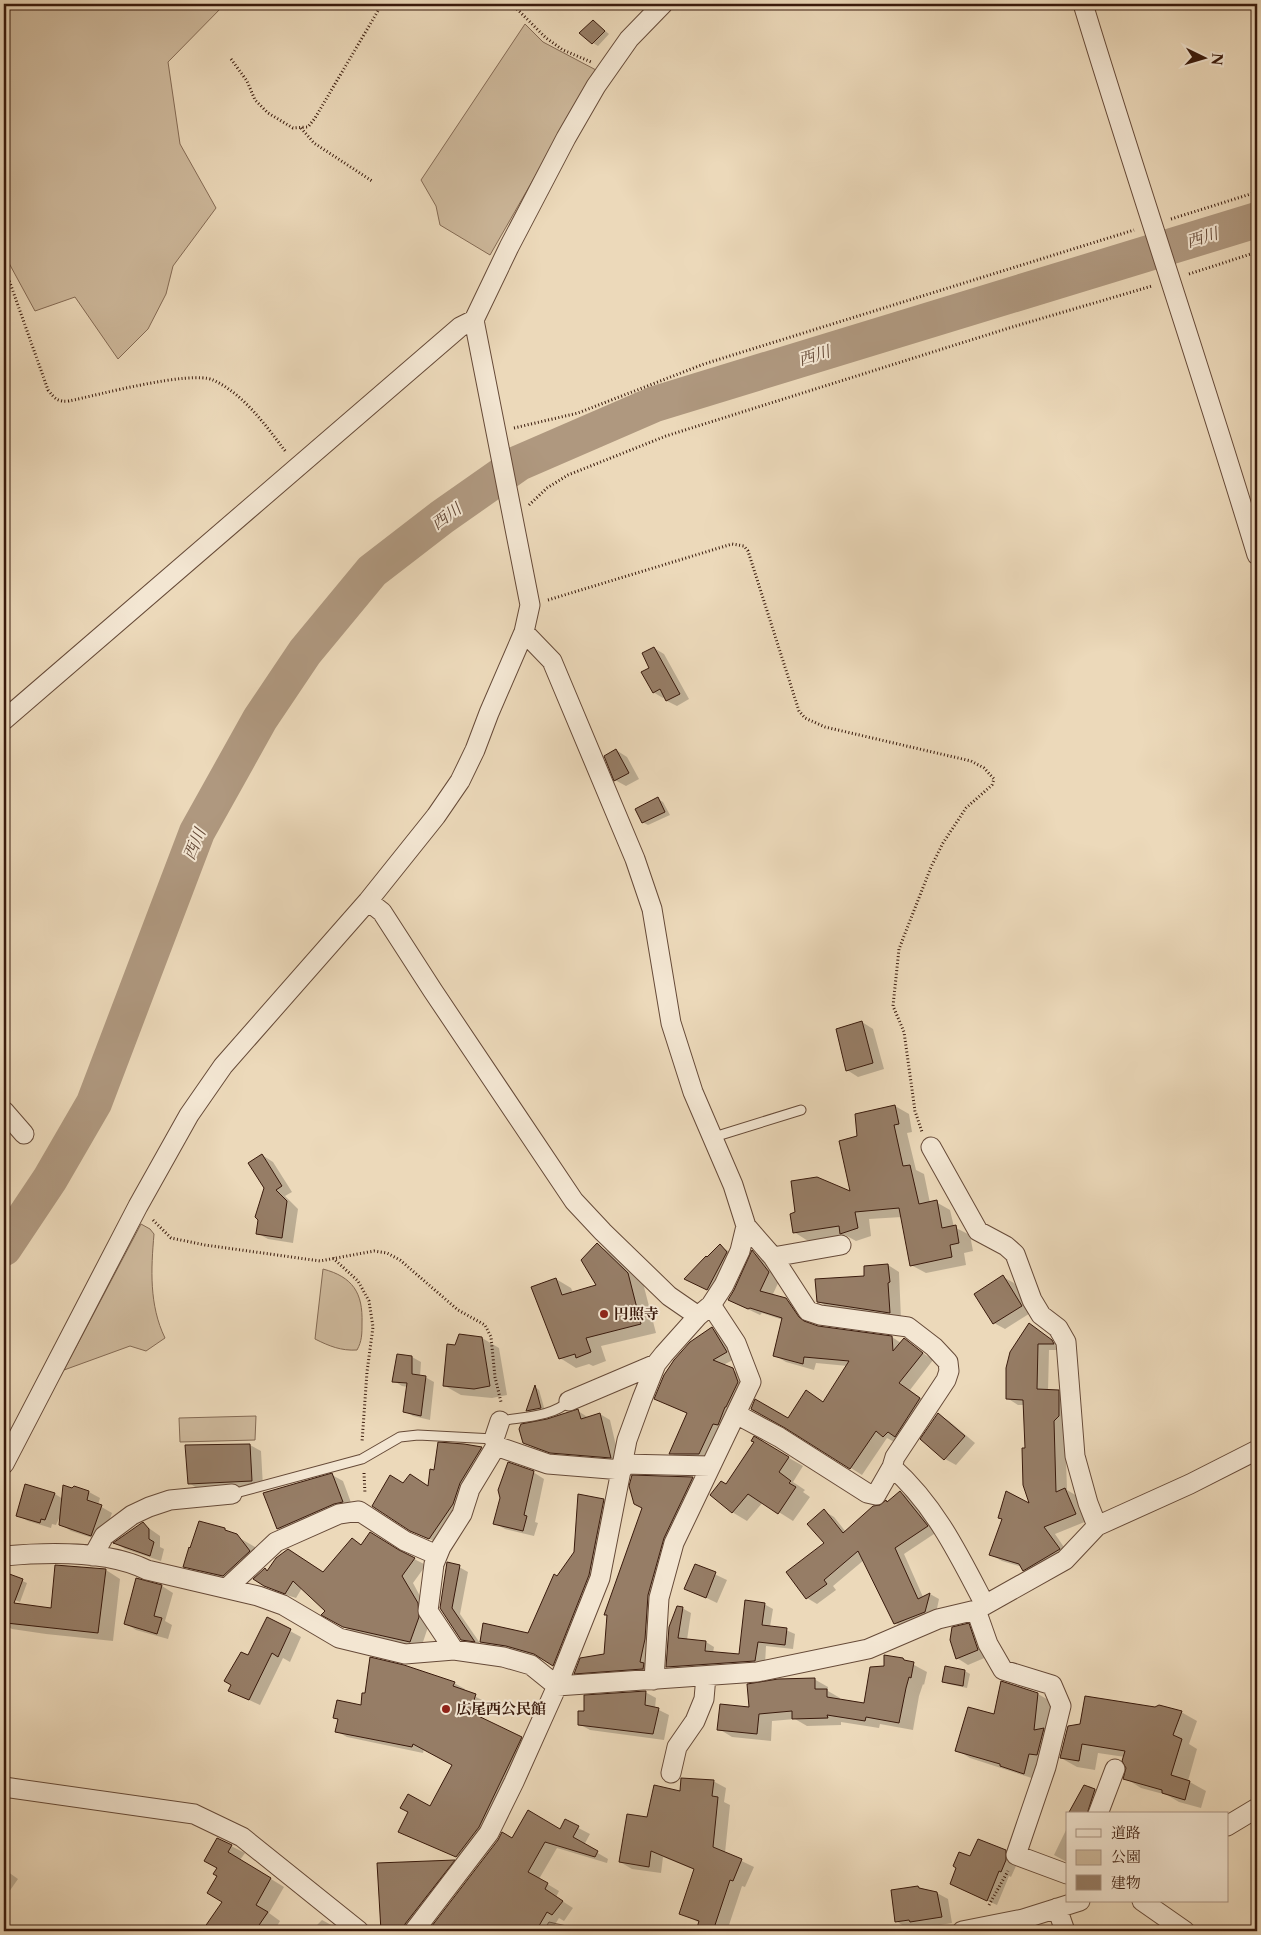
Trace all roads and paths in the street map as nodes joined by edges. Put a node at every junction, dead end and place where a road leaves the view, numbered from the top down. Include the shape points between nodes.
1 (382, 4) edge
2 (512, 4) edge
3 (663, 4) edge
4 (1083, 4) edge
5 (231, 59) dead end
6 (608, 69) junction
7 (300, 128) junction
8 (372, 181) dead end
9 (1257, 192) edge
10 (1154, 226) junction
11 (1257, 252) edge
12 (4, 272) edge
13 (1169, 279) junction
14 (474, 320) junction
15 (497, 440) junction
16 (298, 466) junction
17 (511, 511) junction
18 (1257, 554) edge
19 (530, 605) junction
20 (524, 632) junction
21 (4, 720) edge
22 (368, 901) junction
23 (801, 1110) dead end
24 (4, 1112) edge
25 (24, 1134) dead end
26 (714, 1137) junction
27 (931, 1147) joint
28 (138, 1206) junction
29 (746, 1226) junction
30 (841, 1245) dead end
31 (773, 1257) junction
32 (333, 1258) junction
33 (705, 1311) junction
34 (656, 1364) junction
35 (569, 1401) joint
36 (736, 1414) junction
37 (497, 1435) junction
38 (1257, 1450) edge
39 (362, 1459) junction
40 (4, 1464) edge
41 (710, 1466) junction
42 (622, 1467) junction
43 (892, 1467) junction
44 (232, 1494) joint
45 (365, 1515) junction
46 (1097, 1526) junction
47 (438, 1555) junction
48 (4, 1556) edge
49 (93, 1556) junction
50 (227, 1588) junction
51 (981, 1607) junction
52 (454, 1650) junction
53 (706, 1676) junction
54 (654, 1680) junction
55 (557, 1686) junction
56 (1115, 1769) dead end
57 (671, 1773) dead end
58 (4, 1787) edge
59 (1257, 1808) edge
60 (1099, 1812) edge
61 (1228, 1825) edge
62 (1016, 1855) junction
63 (1066, 1874) edge
64 (1077, 1902) edge
65 (1143, 1902) edge
66 (1058, 1908) junction
67 (983, 1929) edge
68 (359, 1931) edge
69 (414, 1931) edge
70 (962, 1931) edge
71 (1065, 1931) edge
72 (1185, 1931) edge

1 - 7 path via 315,118 308,127
2 - 6 path via 563,50
3 - 6 street via 629,39
4 - 10 street
5 - 7 path via 247,81 255,100 268,113 293,128
6 - 14 street via 566,138
7 - 8 path via 314,144
9 - 10 path
10 - 13 street
10 - 15 path via 704,364 578,413
11 - 13 path
12 - 16 path via 48,390 55,400 69,401 184,377 211,379 255,413
13 - 17 path via 666,436 568,475
13 - 18 street
14 - 15 street
14 - 16 street via 460,327
15 - 17 street
16 - 21 street
17 - 19 street
19 - 20 street
19 - 27 path via 732,544 744,546 799,711 805,718 825,727 971,761 994,779 992,785 966,808 943,843 899,949 893,1006 904,1032 915,1111 920,1129
20 - 22 street via 460,781
20 - 26 street via 552,662 635,859 652,909 671,1023 693,1092
22 - 28 street via 224,1066 188,1115
22 - 33 street via 382,912 574,1201 669,1296
23 - 26 lane
24 - 25 street
26 - 29 street
27 - 46 street via 978,1231 1015,1254 1032,1300 1041,1315 1058,1328 1066,1342 1075,1456
28 - 32 path via 171,1238 320,1261
28 - 40 street
29 - 31 street
29 - 33 street via 733,1267
30 - 31 street
31 - 43 street via 808,1310 820,1315 908,1327 934,1346 948,1362 946,1380 895,1457
32 - 37 path via 374,1251 387,1254 400,1260 458,1310 484,1325 491,1337 502,1410
32 - 39 path via 358,1281 370,1301 373,1328
33 - 34 street
33 - 36 street via 736,1343 751,1382
34 - 35 street
34 - 42 street via 627,1440
35 - 37 lane
36 - 41 street
36 - 43 street via 779,1437 867,1493 876,1495
37 - 39 lane via 418,1434 400,1437
37 - 42 street via 548,1464
37 - 47 street via 470,1489 462,1514
38 - 46 street
39 - 44 lane
39 - 45 path
41 - 42 street
41 - 54 street via 674,1543 659,1598
42 - 55 street via 600,1578
43 - 51 street via 925,1500 952,1540
44 - 49 street via 170,1500 149,1507 104,1536
45 - 47 street via 405,1541
45 - 50 street via 359,1511 339,1514 276,1542
46 - 51 street via 1066,1560
47 - 52 street via 428,1611
48 - 49 street
49 - 50 street
50 - 52 street via 283,1605 339,1638 405,1654
51 - 53 street via 938,1619 868,1649 757,1672
51 - 62 street via 988,1644 1003,1670 1052,1685 1061,1706 1046,1767
52 - 55 street via 502,1657 531,1666
53 - 54 street
53 - 57 street via 704,1699 696,1721 677,1747
54 - 55 street
55 - 69 street via 489,1833
56 - 60 street
58 - 68 street via 194,1814 242,1837
59 - 61 street
62 - 63 street
62 - 67 path via 988,1908
64 - 66 street
65 - 72 street
66 - 67 street
66 - 71 street
67 - 70 street

